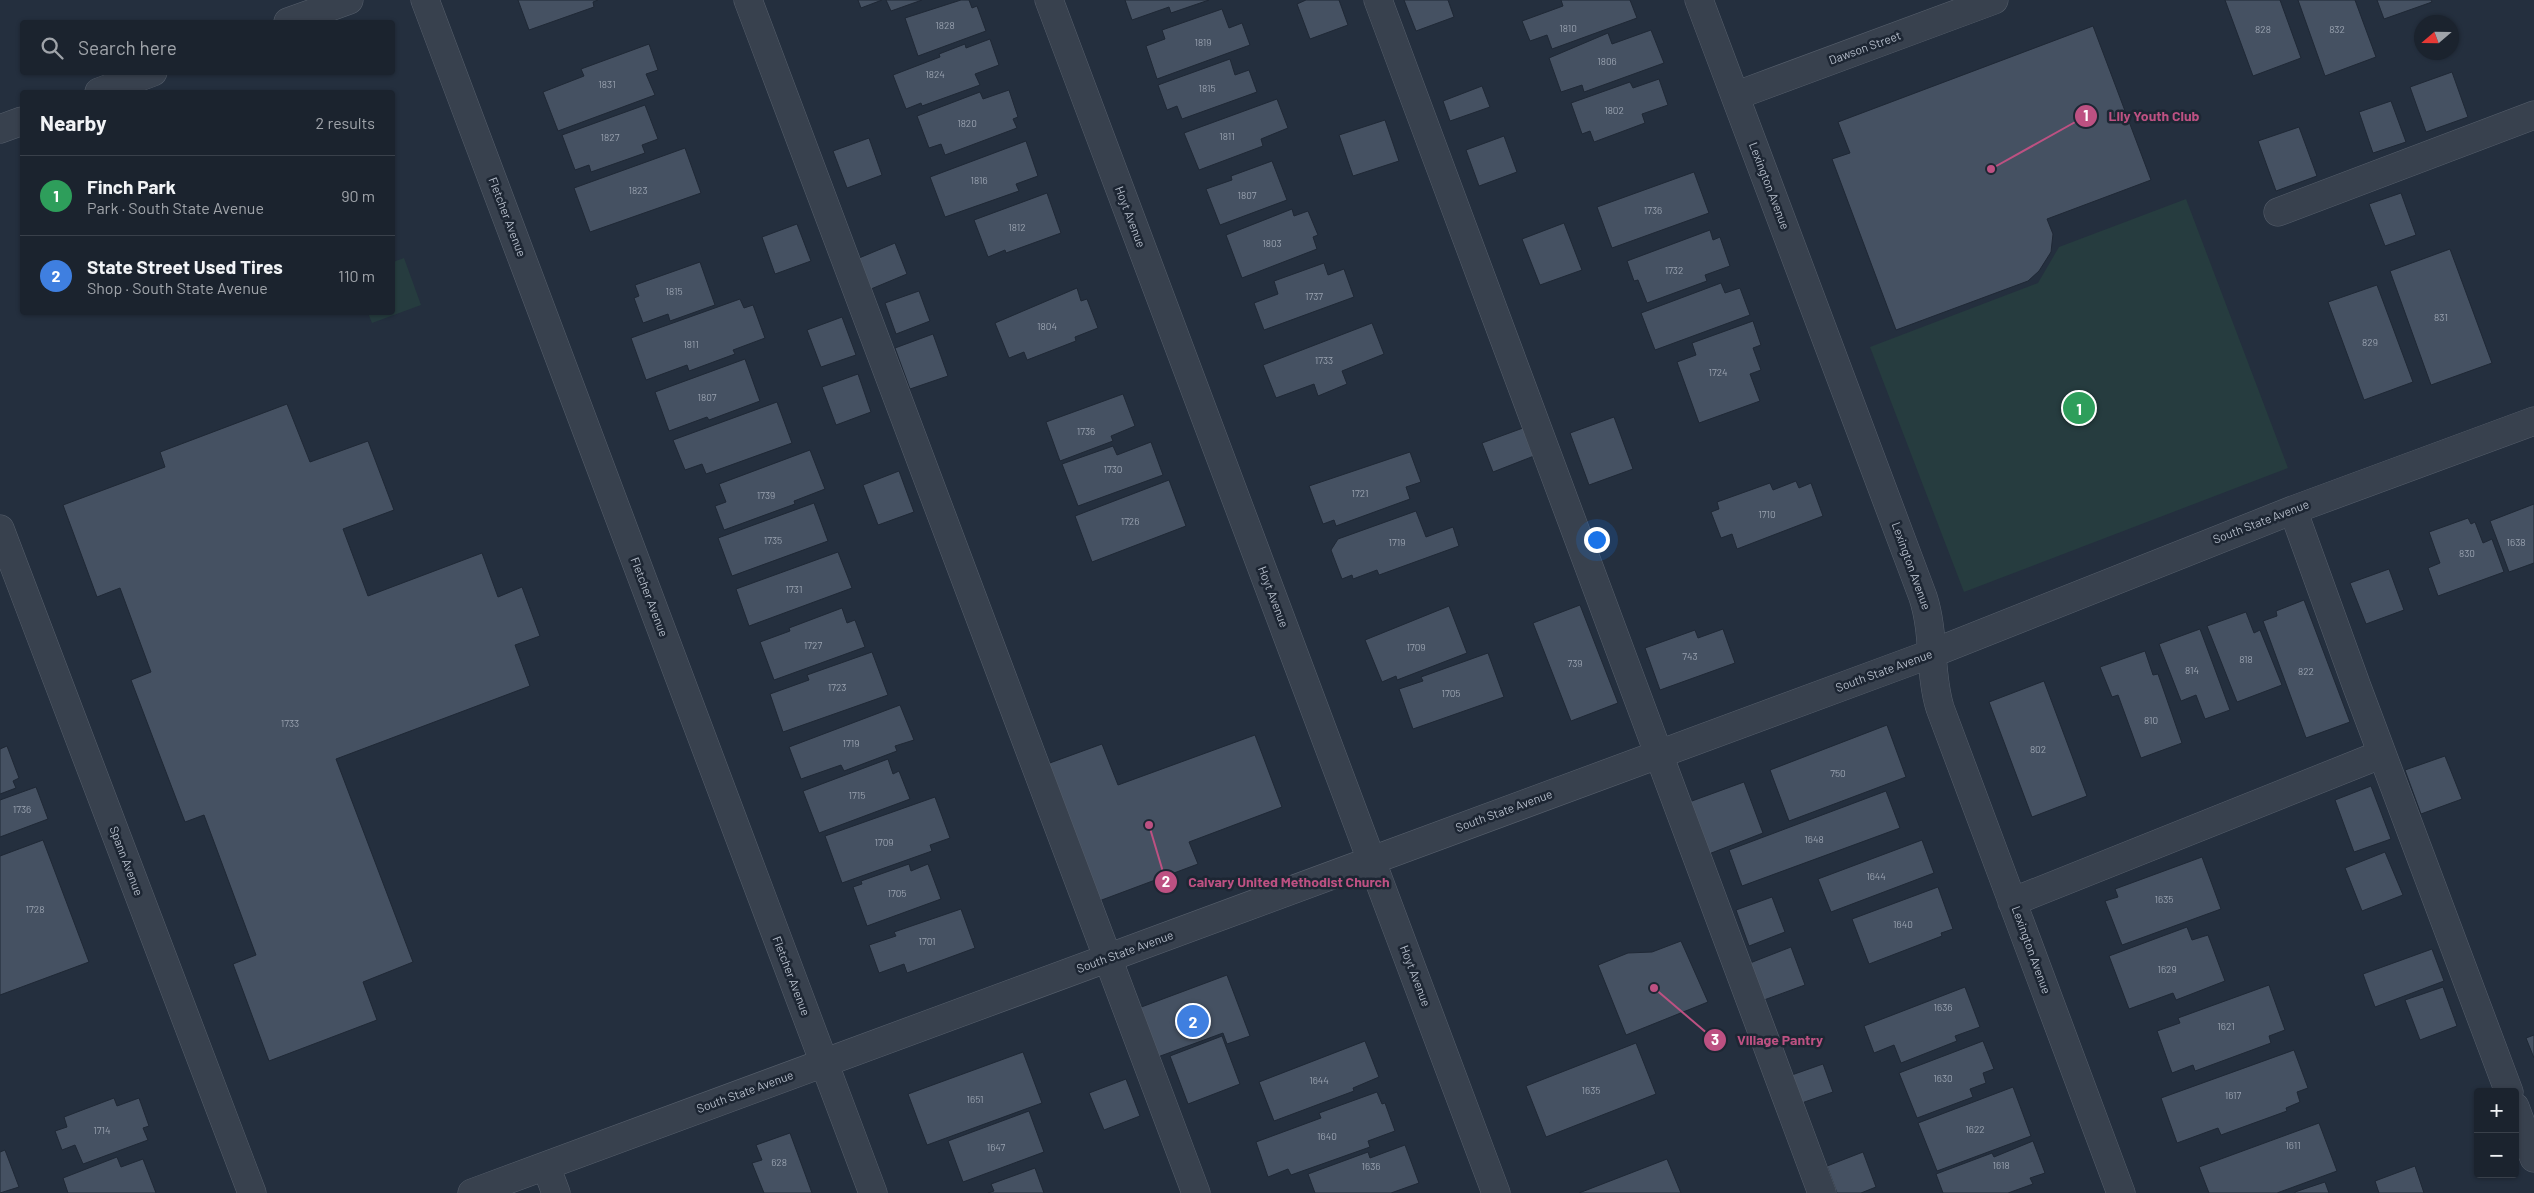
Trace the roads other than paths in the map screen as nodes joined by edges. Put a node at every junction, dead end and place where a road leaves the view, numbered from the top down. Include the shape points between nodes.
1 (349, 0) edge
2 (425, 0) edge
3 (748, 0) edge
4 (1049, 0) edge
5 (1378, 0) edge
6 (1699, 0) edge
7 (1994, 0) edge
8 (294, 20) edge
9 (145, 75) edge
10 (104, 90) edge
11 (1735, 96) junction
12 (2534, 115) edge
13 (20, 122) edge
14 (0, 129) edge
15 (2278, 212) dead end
16 (2534, 421) edge
17 (2293, 510) junction
18 (0, 530) edge
19 (1933, 653) junction
20 (1658, 754) junction
21 (2382, 754) junction
22 (1371, 860) junction
23 (2012, 902) junction
24 (1108, 958) junction
25 (824, 1063) junction
26 (2508, 1088) edge
27 (2519, 1118) edge
28 (2534, 1158) edge
29 (546, 1166) junction
30 (252, 1193) edge
31 (472, 1193) edge
32 (556, 1193) edge
33 (873, 1193) edge
34 (1196, 1193) edge
35 (1496, 1193) edge
36 (1822, 1193) edge
37 (2121, 1193) edge

1 - 8 street
2 - 25 street, Fletcher Avenue
3 - 24 street
4 - 22 street, Hoyt Avenue
5 - 20 street
6 - 11 street, Lexington Avenue
7 - 11 street, Dawson Street
9 - 10 street
11 - 19 street, Lexington Avenue via 1923,598
12 - 15 street
13 - 14 street
16 - 17 street, South State Avenue
17 - 19 street, South State Avenue
17 - 21 street
18 - 30 street, Spann Avenue
19 - 20 street, South State Avenue
19 - 23 street, Lexington Avenue via 1934,682 1940,708
20 - 22 street, South State Avenue
20 - 36 street
21 - 23 street
21 - 26 street
22 - 24 street, South State Avenue
22 - 35 street, Hoyt Avenue
23 - 37 street, Lexington Avenue
24 - 25 street, South State Avenue
24 - 34 street
25 - 29 street, South State Avenue
25 - 33 street, Fletcher Avenue
27 - 28 street
29 - 31 street, South State Avenue
29 - 32 street

